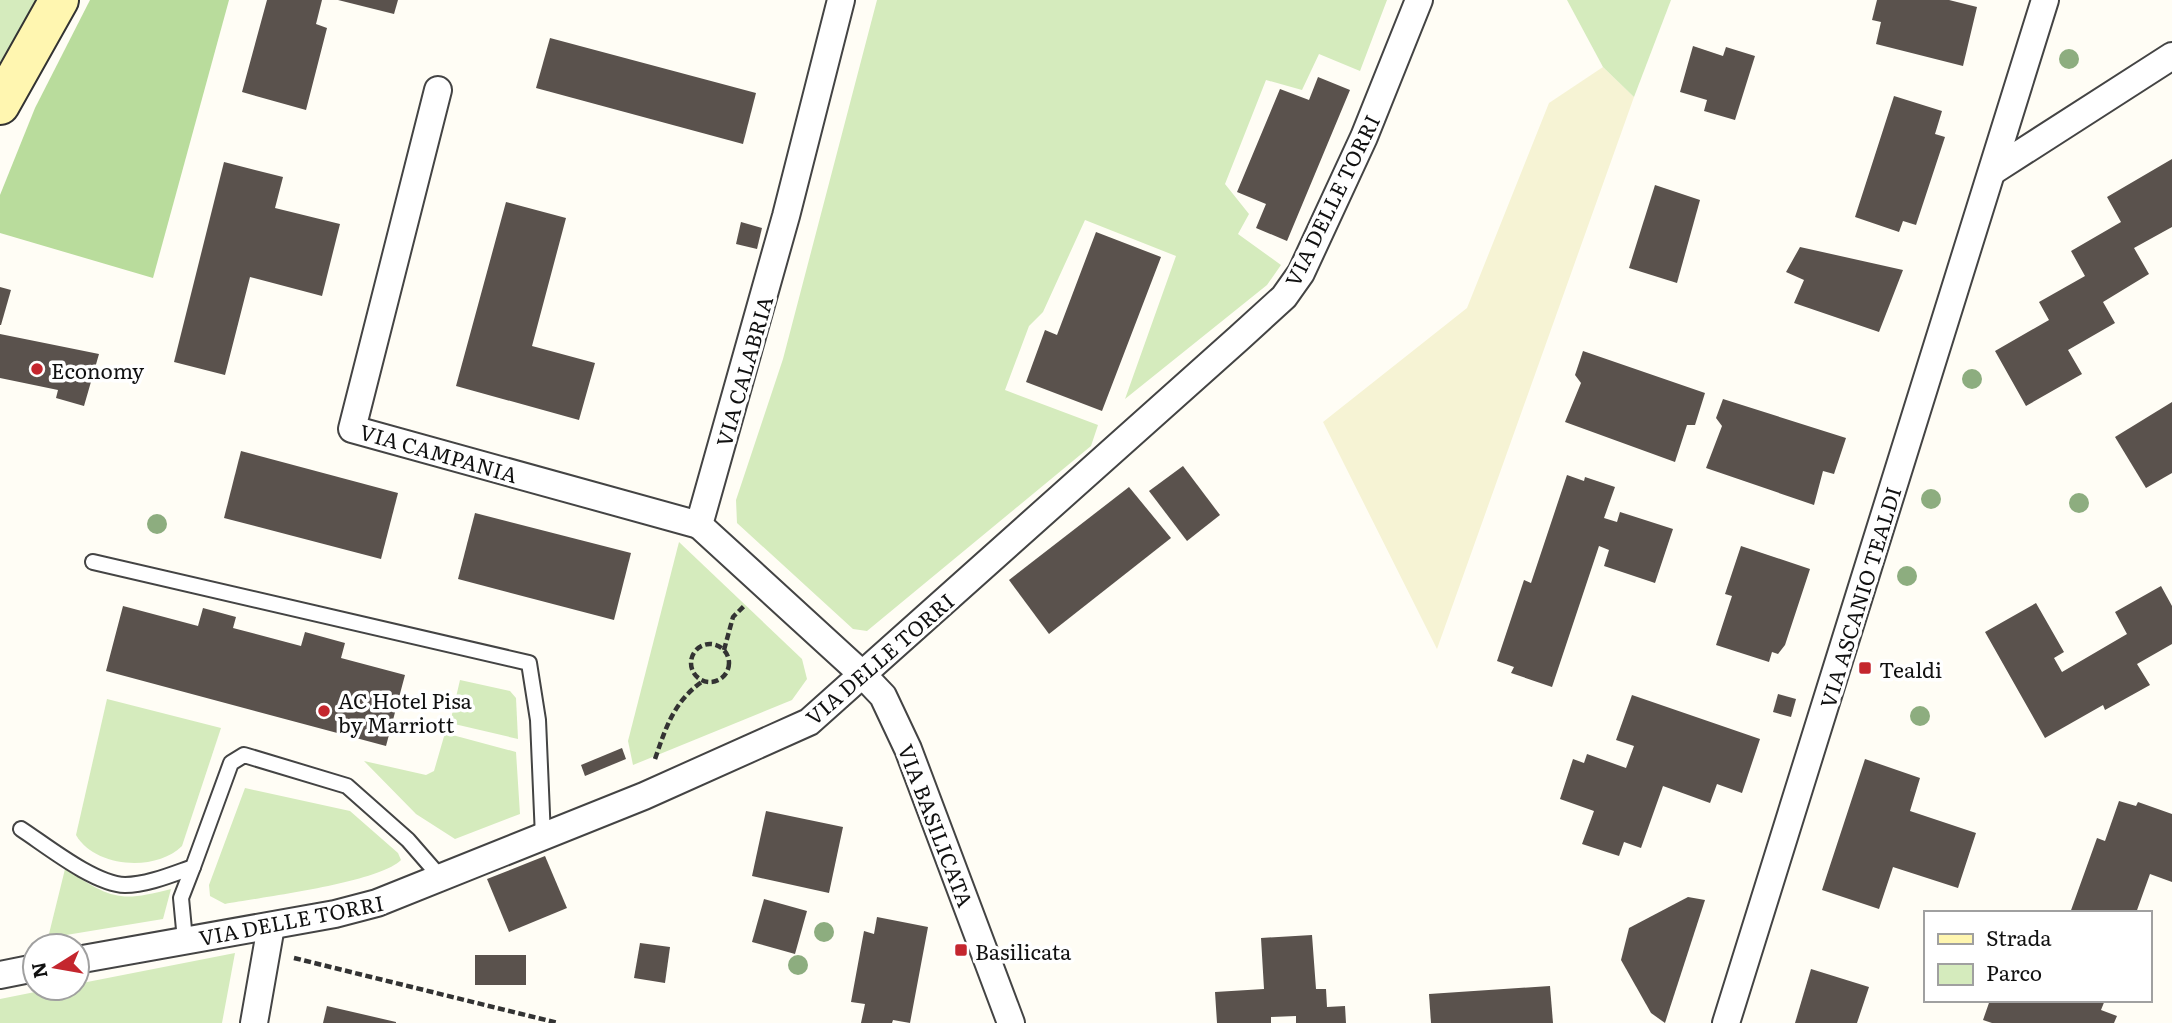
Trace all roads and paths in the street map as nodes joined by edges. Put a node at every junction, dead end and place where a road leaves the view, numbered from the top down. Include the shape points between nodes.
1 (59, 0) edge
2 (841, 0) edge
3 (1419, 0) edge
4 (2045, 0) edge
5 (2172, 56) edge
6 (438, 90) dead end
7 (0, 105) edge
8 (1993, 171) junction
9 (699, 526) junction
10 (93, 562) dead end
11 (765, 585) junction
12 (724, 650) junction
13 (863, 675) junction
14 (703, 681) junction
15 (644, 796) junction
16 (21, 829) dead end
17 (543, 837) junction
18 (193, 867) junction
19 (442, 879) junction
20 (271, 926) junction
21 (185, 940) junction
22 (267, 952) junction
23 (91, 957) edge
24 (21, 971) edge
25 (0, 975) edge
26 (254, 1023) edge
27 (558, 1023) edge
28 (1011, 1023) edge
29 (1726, 1023) edge

1 - 7 main road
2 - 9 street, VIA CALABRIA
3 - 13 street, VIA DELLE TORRI via 1364,137 1293,285
4 - 8 street, VIA ASCANIO TEALDI
5 - 8 street
6 - 9 street, VIA CAMPANIA via 352,429
8 - 29 street, VIA ASCANIO TEALDI
9 - 11 street
10 - 17 lane via 530,663 538,720
11 - 12 path via 733,617
11 - 13 street
12 - 14 path via 729,662 724,675
12 - 14 path via 706,643 694,652 692,670
13 - 15 street, VIA DELLE TORRI via 809,722
13 - 28 street, VIA BASILICATA via 883,696 904,739
14 - 15 path via 685,694 672,712
15 - 17 street, VIA DELLE TORRI
16 - 18 lane via 91,873 116,883 136,884
17 - 19 street, VIA DELLE TORRI
18 - 19 lane via 231,763 243,755 347,786 408,840
18 - 21 lane via 181,898
19 - 20 street, VIA DELLE TORRI via 356,909
20 - 21 street, VIA DELLE TORRI
20 - 22 street
21 - 23 street, VIA DELLE TORRI
22 - 26 street
22 - 27 path
24 - 25 street

